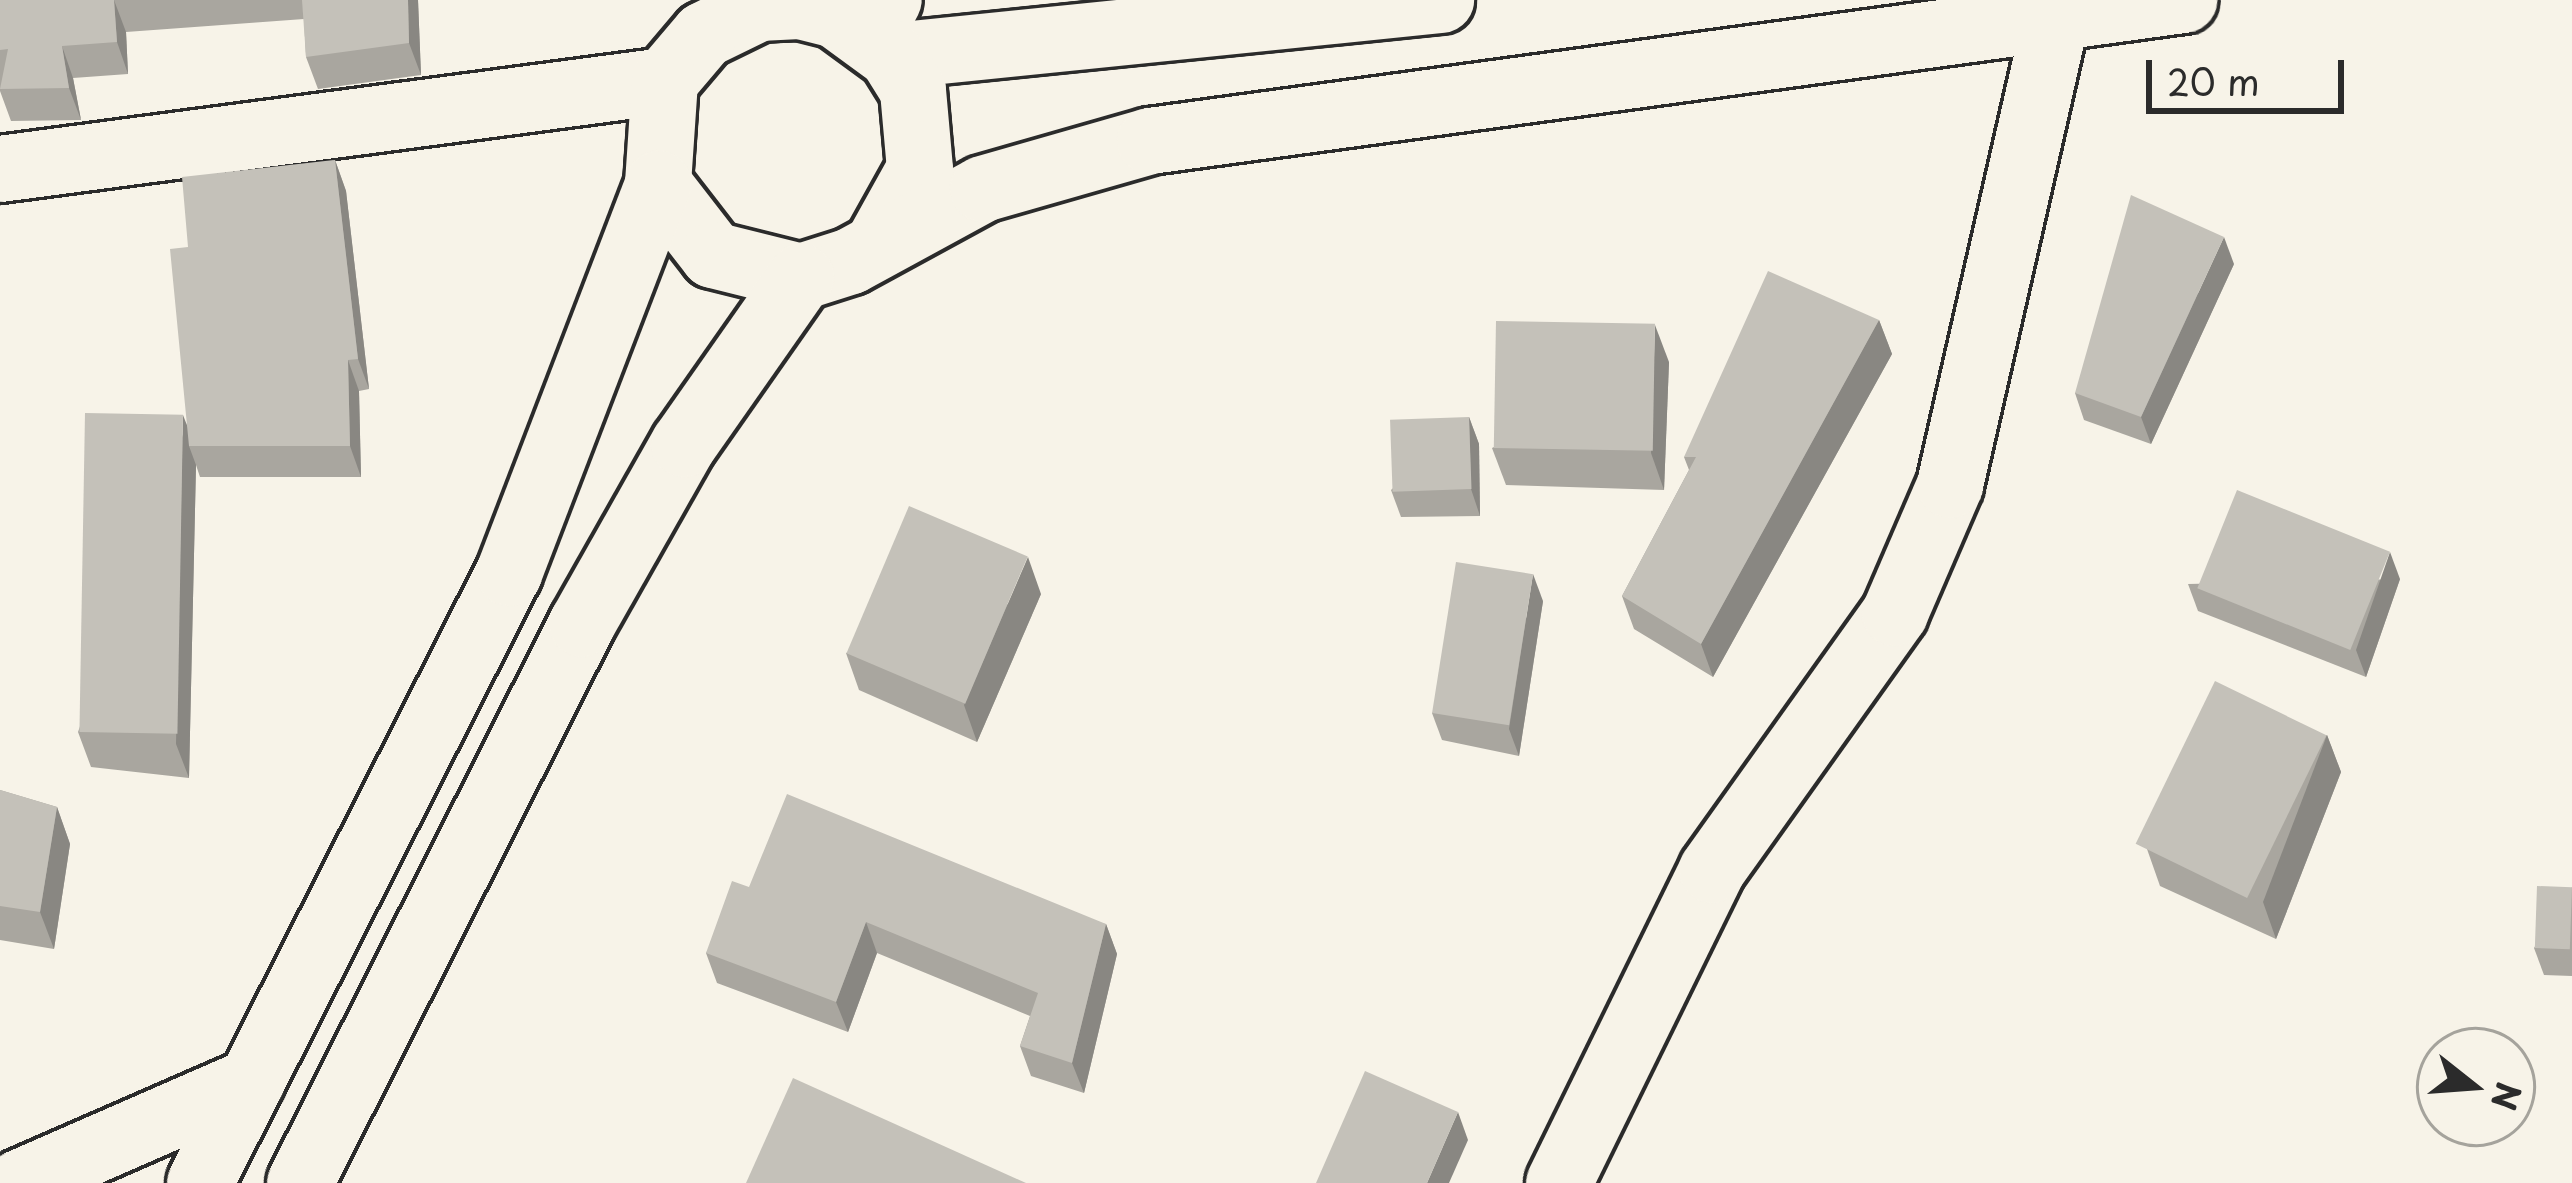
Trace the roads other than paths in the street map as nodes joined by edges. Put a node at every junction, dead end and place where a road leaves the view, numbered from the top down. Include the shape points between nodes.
1 (2184, 0) edge
2 (1402, 2) edge
3 (762, 4) edge
4 (2056, 18) junction
5 (884, 30) edge
6 (665, 82) junction
7 (0, 169) edge
8 (658, 184) junction
9 (881, 239) junction
10 (801, 278) junction
11 (252, 1081) junction
12 (20, 1183) edge
13 (200, 1183) edge
14 (300, 1183) edge
15 (1559, 1183) edge

1 - 4 main road
2 - 5 main road
3 - 5 main road
3 - 6 main road via 704,34
4 - 9 main road via 1170,138 983,189
4 - 15 main road via 1950,485 1895,613 1712,870
5 - 9 main road via 913,91 920,170
6 - 7 main road
6 - 8 main road
8 - 10 main road via 713,255
8 - 11 main road via 509,573
9 - 10 main road
10 - 14 main road via 604,584
11 - 12 main road
11 - 13 main road

